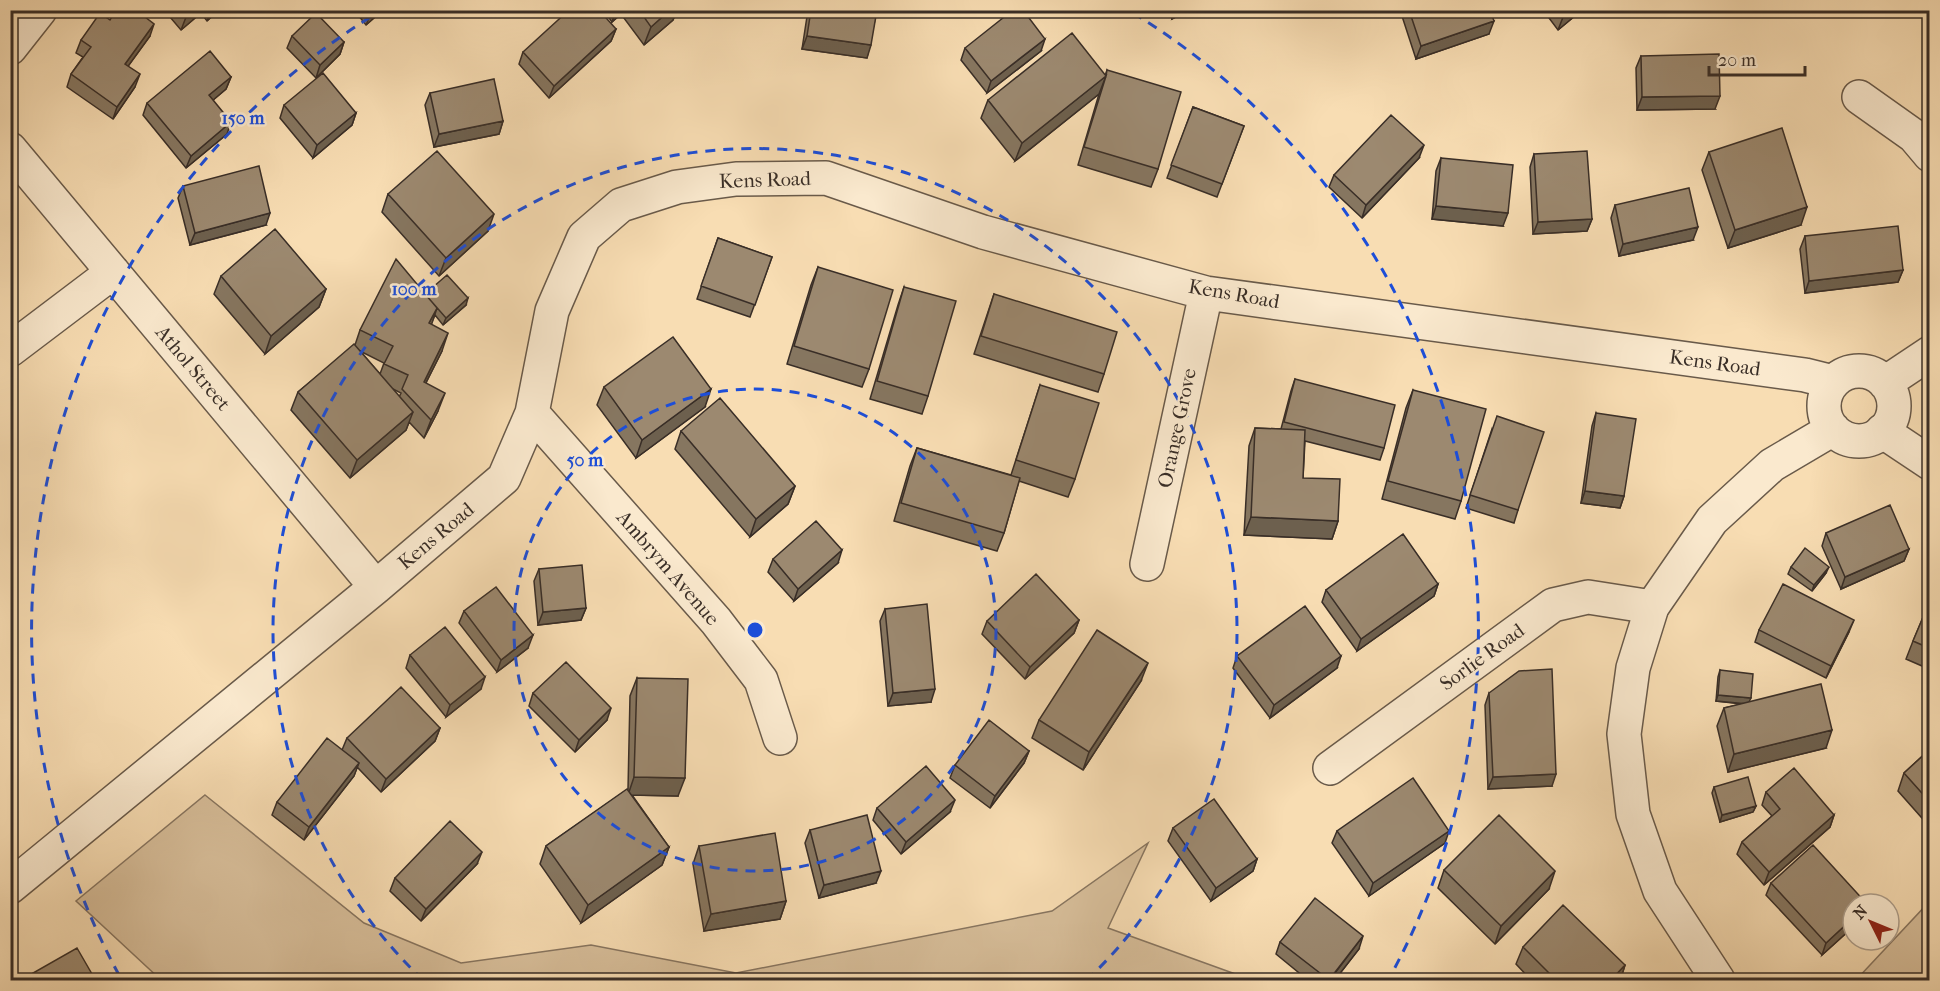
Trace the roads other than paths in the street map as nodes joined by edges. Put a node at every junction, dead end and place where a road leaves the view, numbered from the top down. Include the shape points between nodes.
1 (39, 10) edge
2 (10, 48) edge
3 (1859, 97) dead end
4 (10, 149) edge
5 (1929, 155) edge
6 (113, 272) junction
7 (1206, 293) junction
8 (10, 350) edge
9 (1929, 353) edge
10 (1833, 382) junction
11 (1885, 383) junction
12 (532, 413) junction
13 (1833, 429) junction
14 (1882, 431) junction
15 (1929, 463) edge
16 (1147, 564) dead end
17 (376, 586) junction
18 (1652, 607) junction
19 (780, 738) dead end
20 (1330, 768) dead end
21 (10, 887) edge
22 (1718, 981) edge

1 - 2 street
3 - 5 street via 1914,136
4 - 6 street, Athol Street
6 - 8 street
6 - 17 street, Athol Street
7 - 10 street, Kens Road
7 - 12 street, Kens Road via 983,232 826,178 736,179 677,186 621,205 584,237 552,311
7 - 16 street, Orange Grove
9 - 11 street
10 - 11 street via 1847,373 1863,371
10 - 13 street via 1824,406
11 - 14 street via 1892,394 1893,414
12 - 17 street, Kens Road via 504,478
12 - 19 street, Ambrym Avenue via 723,630 761,680
13 - 14 street via 1845,438 1860,441
13 - 18 street via 1773,465 1712,520
14 - 15 street
17 - 21 street, Kens Road
18 - 20 street, Sorlie Road via 1588,597 1552,605
18 - 22 street via 1633,668 1624,734 1633,814 1660,891

